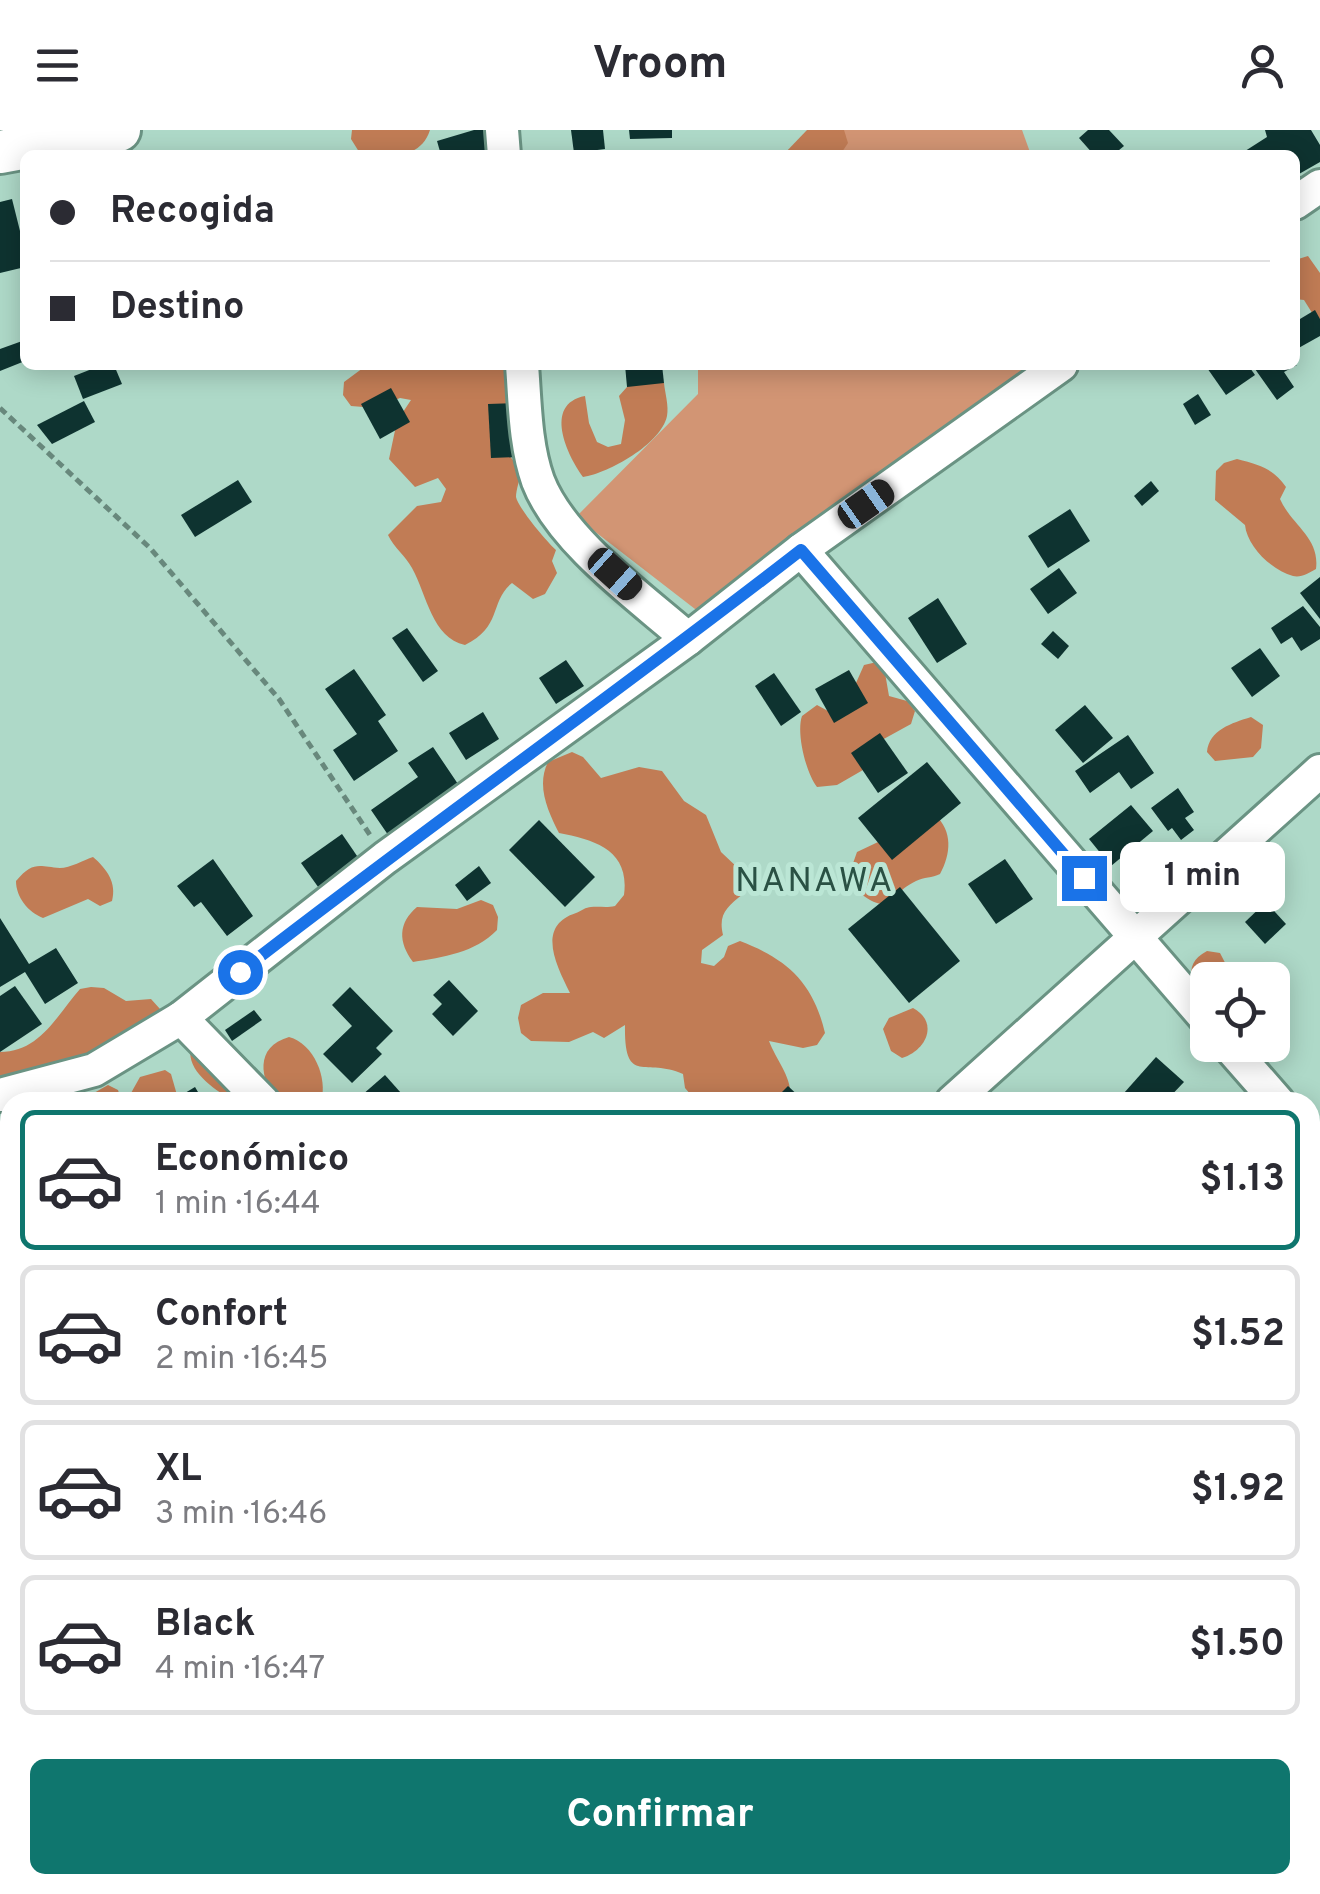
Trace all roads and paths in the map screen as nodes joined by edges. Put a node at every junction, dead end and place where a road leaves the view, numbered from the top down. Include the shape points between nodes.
1 (119, 130) edge
2 (0, 152) edge
3 (522, 370) edge
4 (1054, 370) edge
5 (0, 408) edge
6 (801, 550) junction
7 (688, 640) junction
8 (1320, 771) edge
9 (386, 858) junction
10 (1135, 937) junction
11 (1190, 1000) edge
12 (182, 1018) junction
13 (1243, 1062) edge
14 (11, 1092) edge
15 (253, 1092) edge
16 (963, 1092) edge
17 (1269, 1092) edge

1 - 2 street
3 - 7 street via 538,482 566,530
4 - 6 street
5 - 9 path via 176,578 279,699
6 - 7 street
6 - 10 street
7 - 9 street
8 - 10 street
9 - 12 street
10 - 11 street
10 - 16 street
12 - 14 street via 94,1070
12 - 15 street
13 - 17 street

